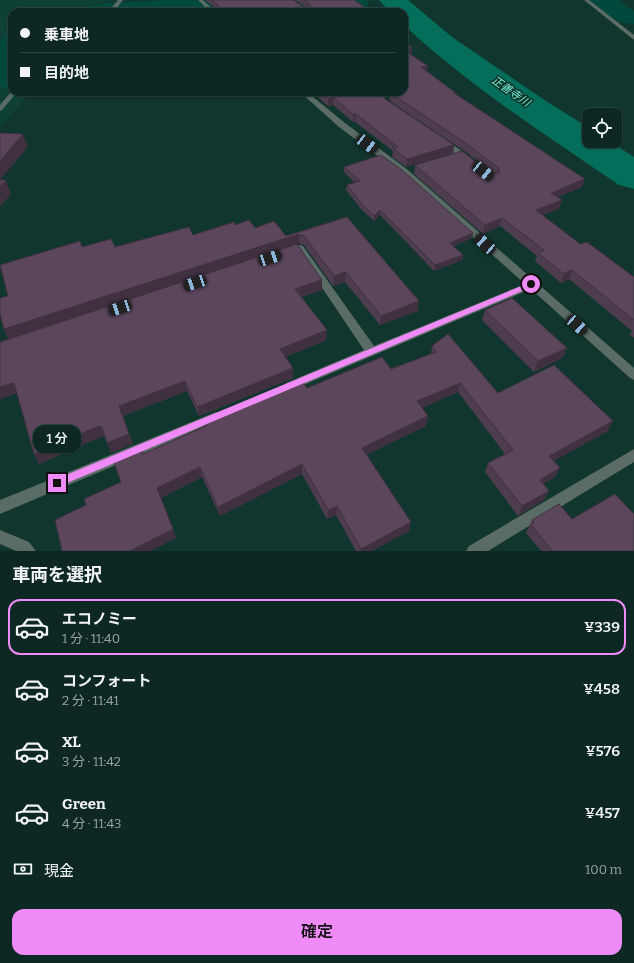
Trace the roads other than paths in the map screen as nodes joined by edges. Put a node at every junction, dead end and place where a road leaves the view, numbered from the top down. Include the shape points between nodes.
1 (121, 0) edge
2 (200, 0) edge
3 (586, 0) edge
4 (114, 8) edge
5 (209, 8) edge
6 (619, 26) junction
7 (634, 27) edge
8 (634, 38) edge
9 (11, 96) edge
10 (308, 96) edge
11 (0, 109) edge
12 (437, 138) edge
13 (462, 154) junction
14 (448, 159) edge
15 (475, 164) edge
16 (277, 256) edge
17 (531, 284) junction
18 (371, 351) junction
19 (634, 375) edge
20 (276, 391) edge
21 (226, 412) edge
22 (634, 455) edge
23 (0, 507) edge
24 (0, 537) edge
25 (28, 551) edge
26 (474, 551) edge

1 - 4 street
2 - 5 street
3 - 6 street
6 - 7 street
6 - 8 street
9 - 11 street
10 - 17 street via 342,125 408,171
12 - 13 street
13 - 14 street
13 - 15 street
16 - 18 street via 300,248
17 - 18 street
17 - 19 street
18 - 20 street
21 - 23 street
22 - 26 street
24 - 25 street

